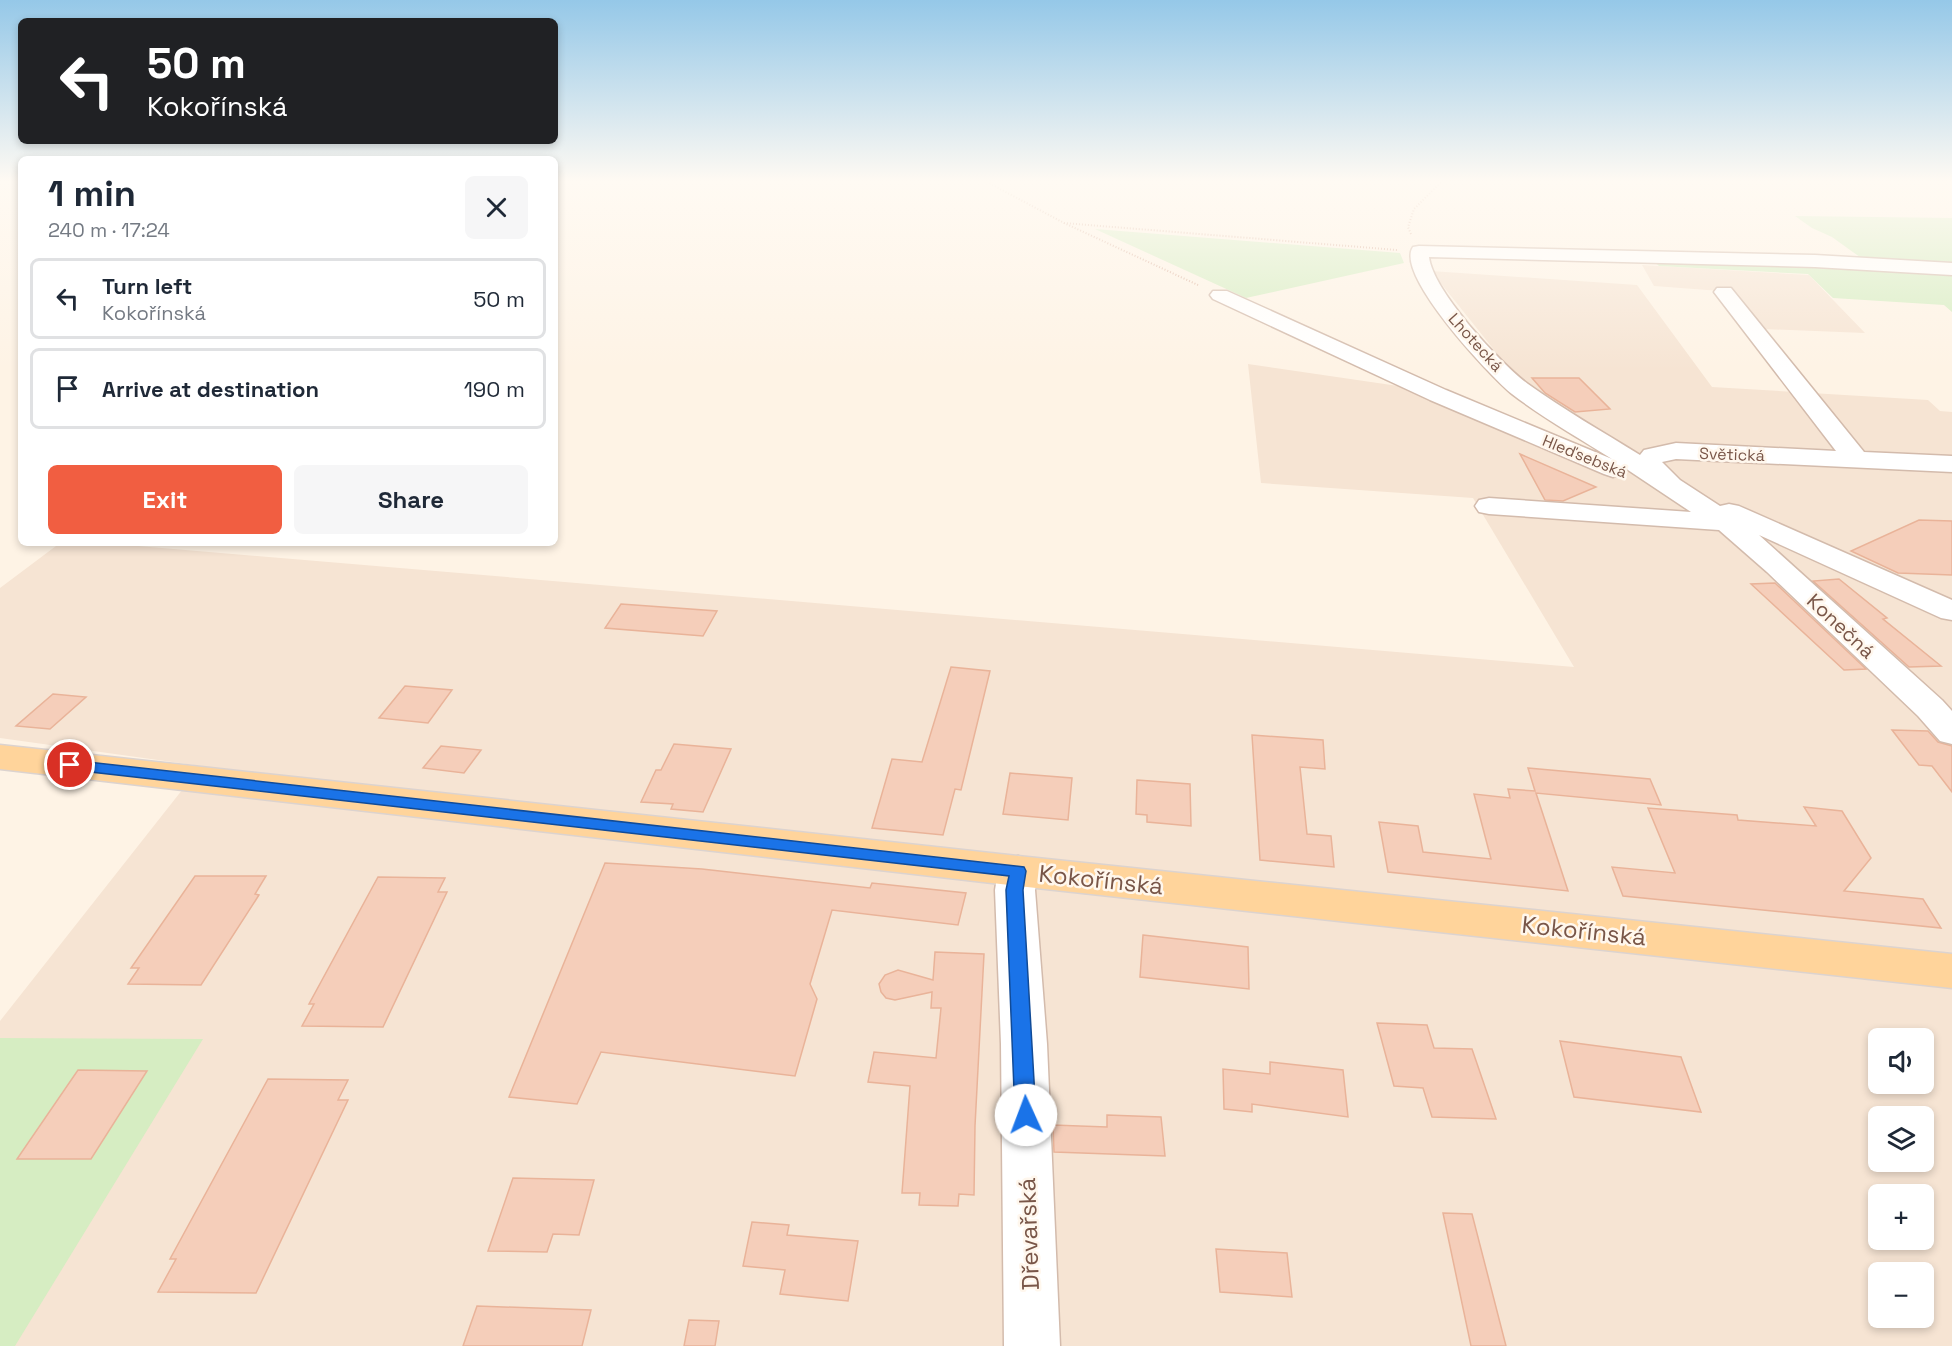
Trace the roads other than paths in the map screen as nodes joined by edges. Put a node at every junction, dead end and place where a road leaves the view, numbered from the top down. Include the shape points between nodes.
1 (1952, 269) edge
2 (1724, 292) dead end
3 (1220, 295) road end
4 (1855, 458) junction
5 (1952, 464) edge
6 (1673, 487) junction
7 (1489, 506) dead end
8 (1726, 522) junction
9 (1944, 602) edge
10 (1952, 734) edge
11 (0, 757) edge
12 (1018, 871) junction
13 (1952, 971) edge
14 (1032, 1346) edge

1 - 6 street, Lhotecká via 1815,261 1419,251 1421,269 1455,322 1519,388
2 - 4 street
3 - 6 street, Hleďsebská via 1471,409 1614,469
4 - 5 street, Světická
4 - 6 street, Světická via 1677,451 1653,455 1649,463
6 - 8 street, Konečná
6 - 9 street, Hleďsebská
7 - 8 street
8 - 10 street, Konečná via 1930,708
11 - 12 main road, Kokořínská
12 - 13 main road, Kokořínská
12 - 14 street, Dřevařská via 1015,890 1024,1044

